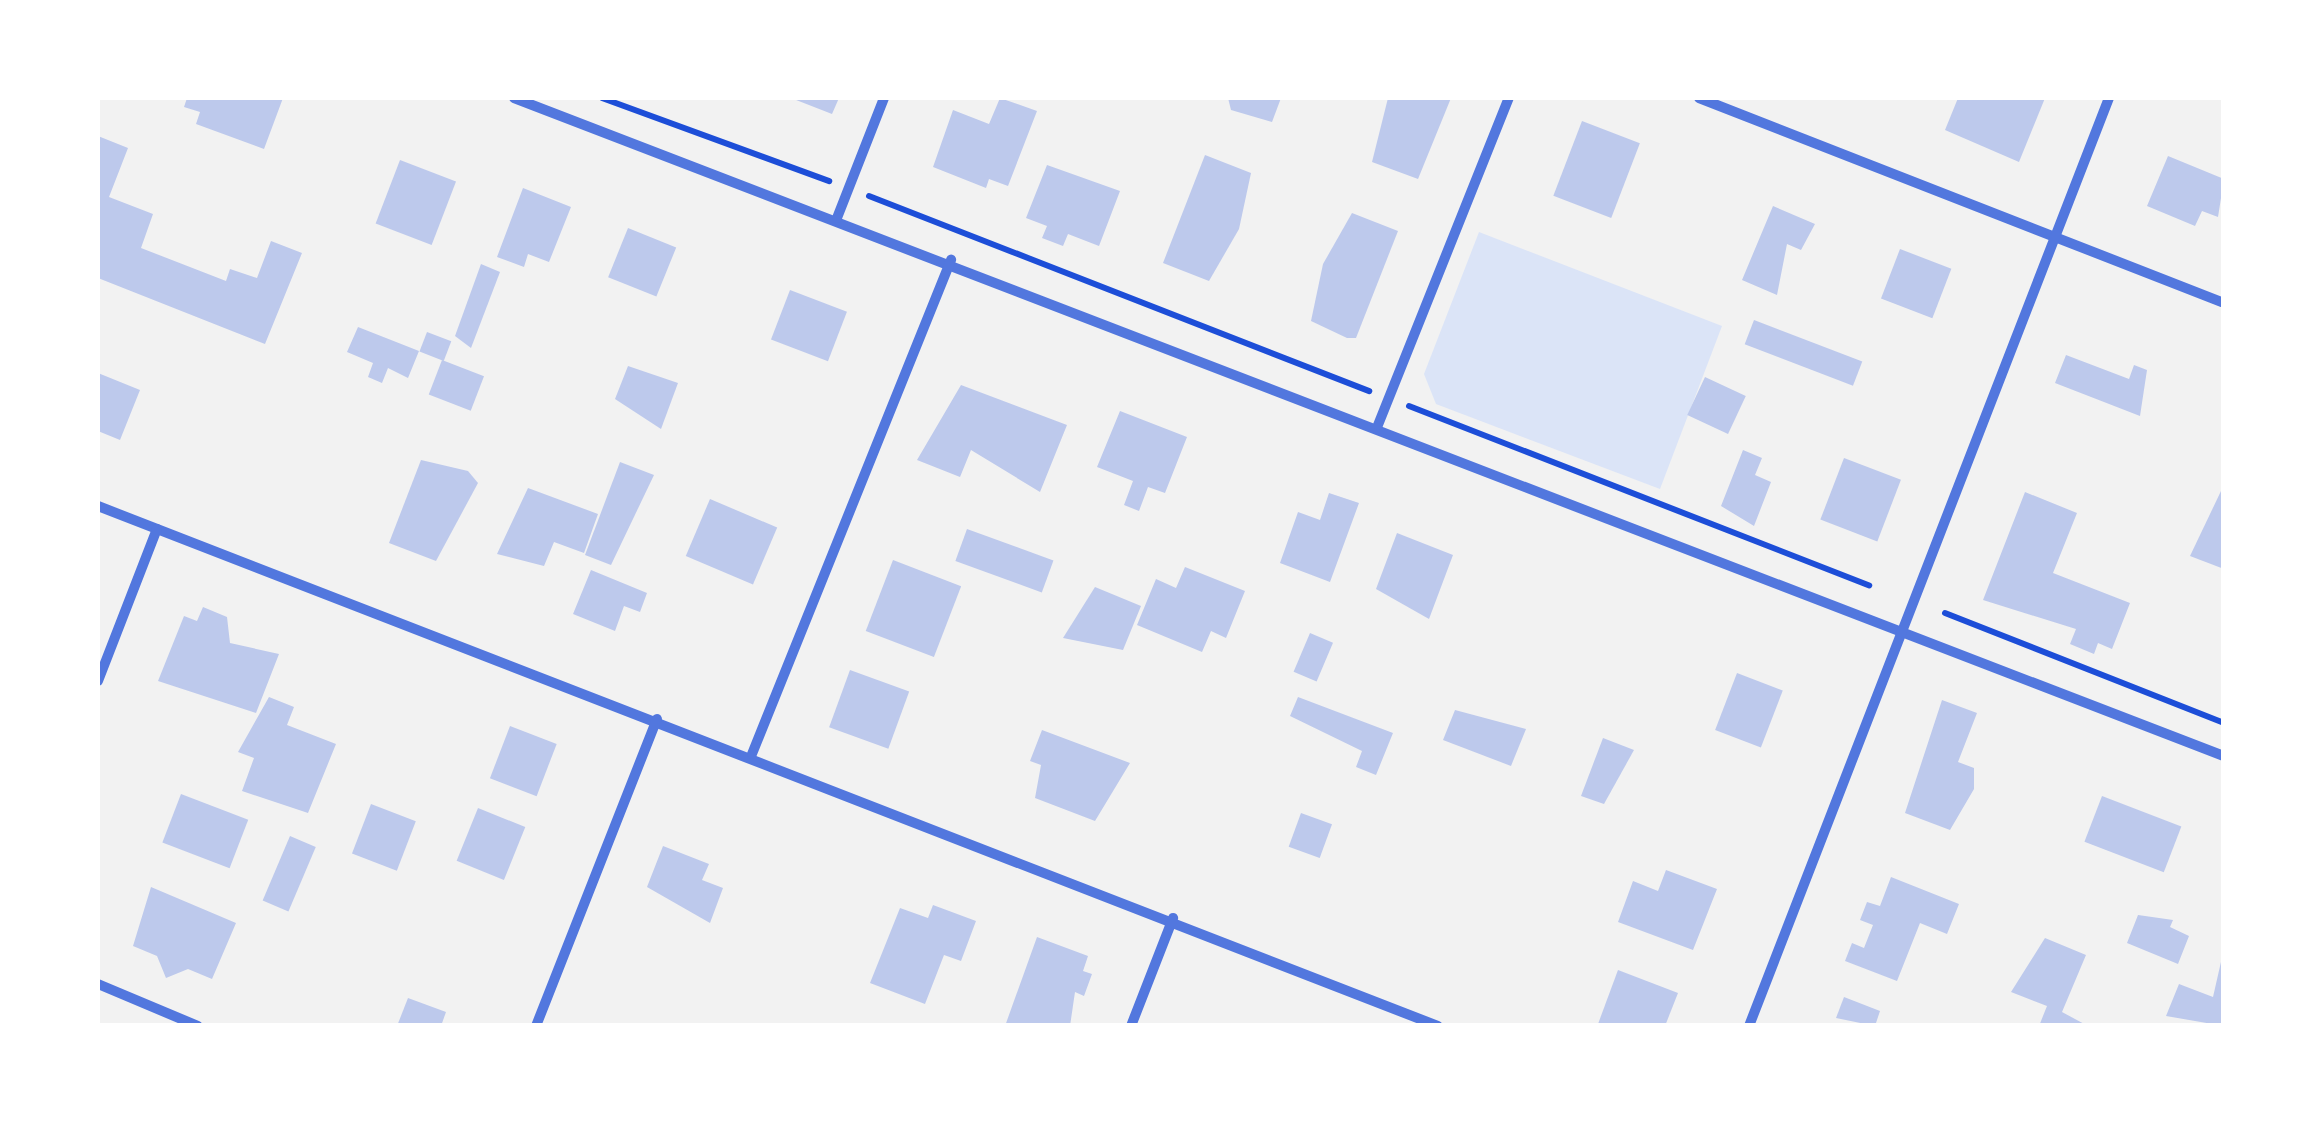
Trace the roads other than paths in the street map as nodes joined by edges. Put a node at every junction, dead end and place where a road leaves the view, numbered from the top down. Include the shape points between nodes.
1 (514, 98) edge
2 (884, 98) edge
3 (1508, 98) edge
4 (1699, 98) edge
5 (2109, 98) edge
6 (836, 218) junction
7 (2054, 236) junction
8 (951, 260) junction
9 (2224, 302) edge
10 (1378, 425) junction
11 (98, 506) edge
12 (157, 529) junction
13 (1906, 630) junction
14 (98, 681) edge
15 (657, 719) junction
16 (752, 754) junction
17 (2224, 756) edge
18 (1174, 918) junction
19 (98, 984) edge
20 (198, 1026) edge
21 (536, 1026) edge
22 (1131, 1026) edge
23 (1438, 1026) edge
24 (1749, 1026) edge

1 - 6 street
2 - 6 street
3 - 10 street
4 - 7 street
5 - 7 street
6 - 8 street
7 - 9 street
7 - 13 street
8 - 10 street
8 - 16 street
10 - 13 street
11 - 12 street
12 - 14 street
12 - 15 street
13 - 17 street
13 - 24 street
15 - 16 street
15 - 21 street
16 - 18 street
18 - 22 street
18 - 23 street
19 - 20 street

